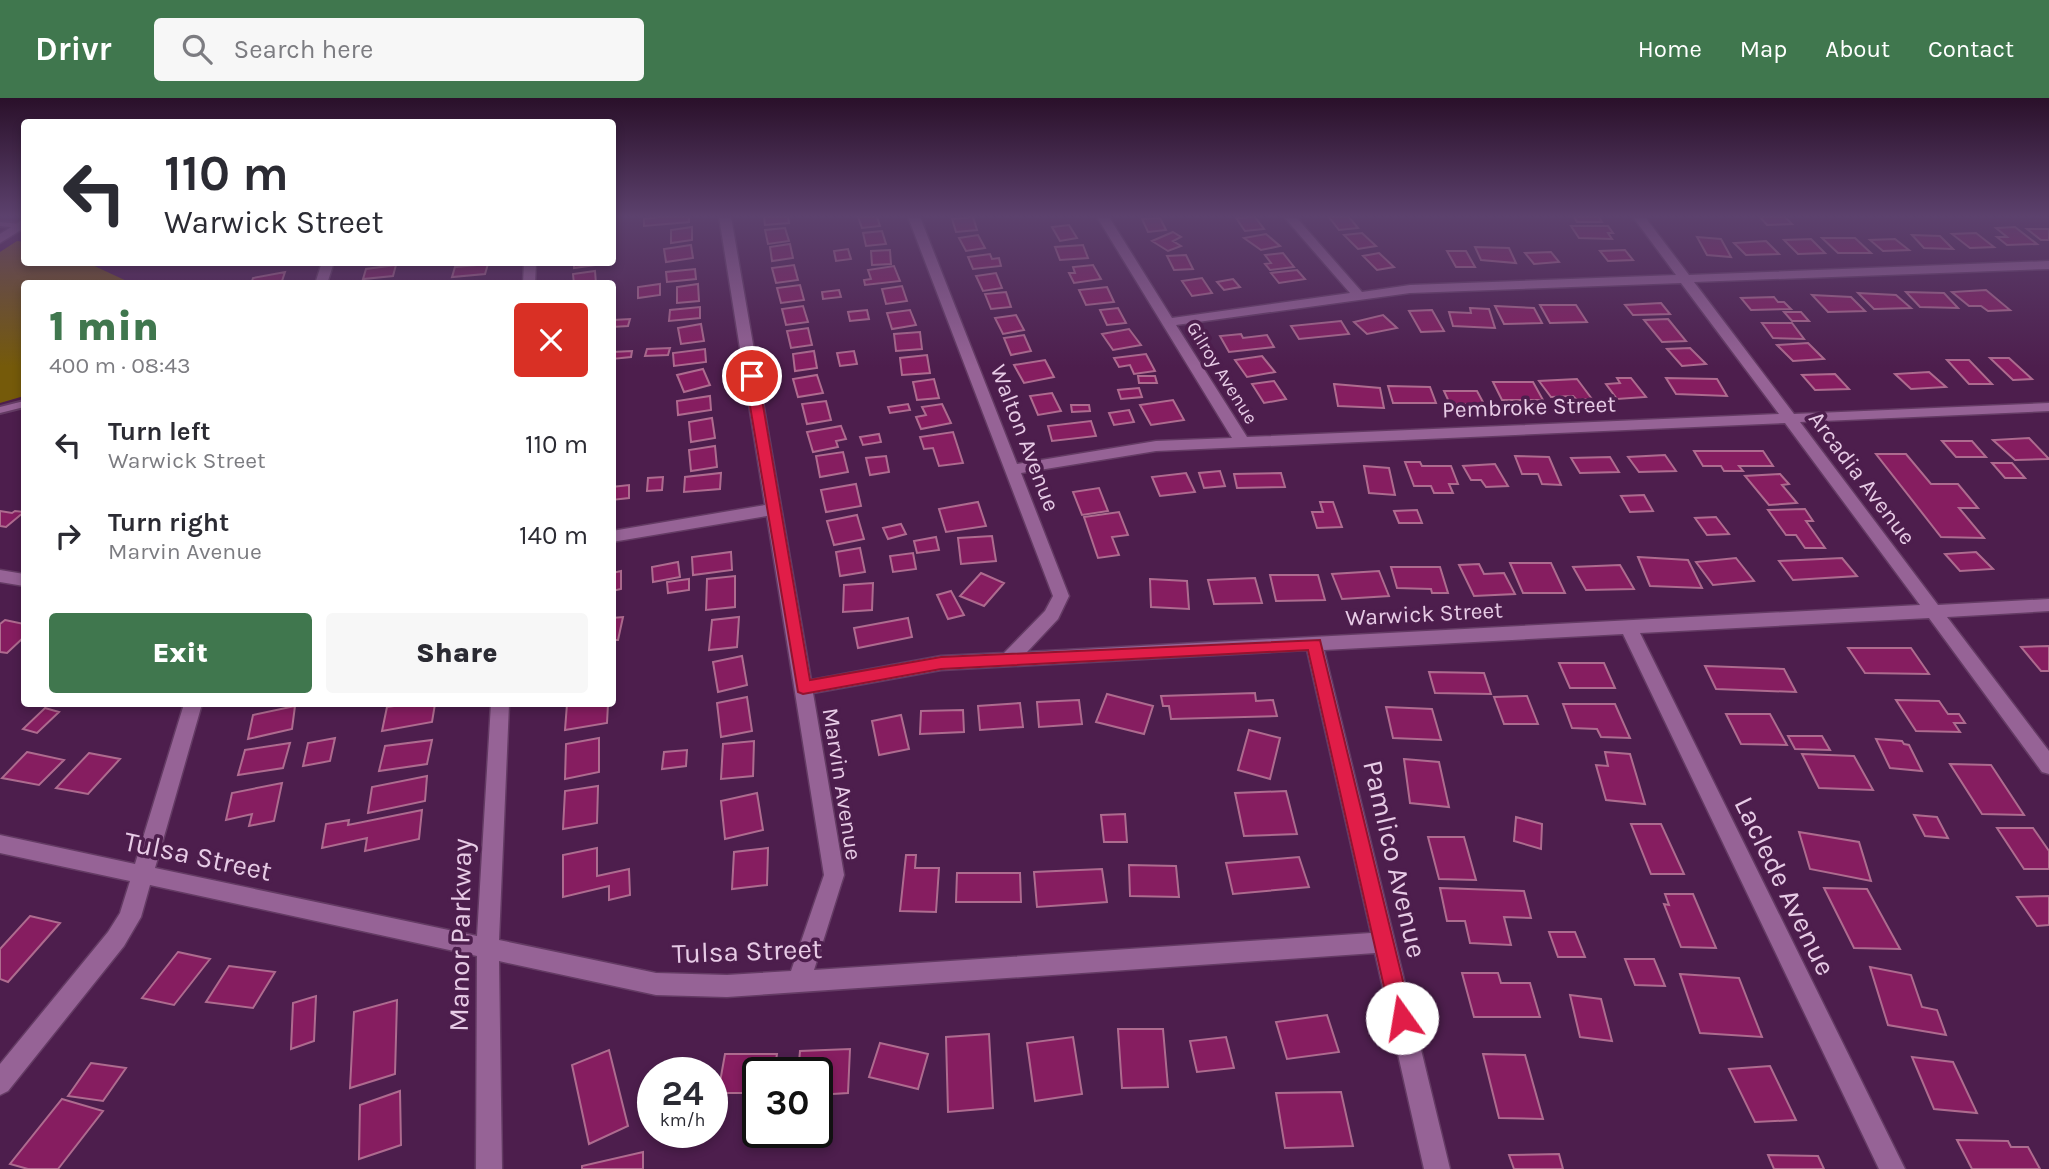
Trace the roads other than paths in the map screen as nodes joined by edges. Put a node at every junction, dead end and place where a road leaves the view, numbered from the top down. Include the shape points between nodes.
1 (733, 267) edge
2 (934, 267) edge
3 (1134, 267) edge
4 (1333, 267) edge
5 (1677, 267) edge
6 (1994, 267) edge
7 (1685, 278) junction
8 (1357, 295) junction
9 (1168, 322) junction
10 (21, 405) edge
11 (2049, 407) edge
12 (0, 410) edge
13 (1790, 418) junction
14 (1242, 442) junction
15 (1014, 469) junction
16 (774, 509) junction
17 (616, 536) edge
18 (0, 576) edge
19 (21, 580) edge
20 (2049, 605) edge
21 (1933, 611) junction
22 (1628, 627) junction
23 (1314, 644) junction
24 (1007, 661) junction
25 (803, 688) junction
26 (193, 707) edge
27 (500, 707) edge
28 (2049, 766) edge
29 (0, 844) edge
30 (142, 874) junction
31 (1384, 942) junction
32 (489, 948) junction
33 (799, 981) junction
34 (0, 1083) edge
35 (489, 1169) edge
36 (1437, 1169) edge
37 (1892, 1169) edge

1 - 16 street, Marvin Avenue
2 - 15 street, Walton Avenue
3 - 9 street, Gilroy Avenue
4 - 8 street
5 - 7 street, Arcadia Avenue
6 - 7 street
7 - 8 street
7 - 13 street, Arcadia Avenue
8 - 9 street
9 - 14 street, Gilroy Avenue
10 - 12 lane
11 - 13 street, Pembroke Street
13 - 14 street, Pembroke Street
13 - 21 street, Arcadia Avenue
14 - 15 street, Pembroke Street via 1156,446
15 - 24 street, Walton Avenue via 1061,596 1052,615
16 - 17 street
16 - 25 street, Marvin Avenue
18 - 19 street
20 - 21 street, Warwick Street
21 - 22 street, Warwick Street
21 - 28 street, Arcadia Avenue
22 - 23 street, Warwick Street
22 - 37 street, Laclede Avenue
23 - 24 street, Warwick Street
23 - 31 street, Pamlico Avenue
24 - 25 street, Warwick Street via 941,663
25 - 33 street, Marvin Avenue via 834,876
26 - 30 street
27 - 32 street, Manor Parkway
29 - 30 street, Tulsa Street
30 - 32 street, Tulsa Street
30 - 34 street via 130,916 116,939
31 - 33 street, Tulsa Street
31 - 36 street, Pamlico Avenue
32 - 33 street, Tulsa Street via 656,984
32 - 35 street, Manor Parkway

